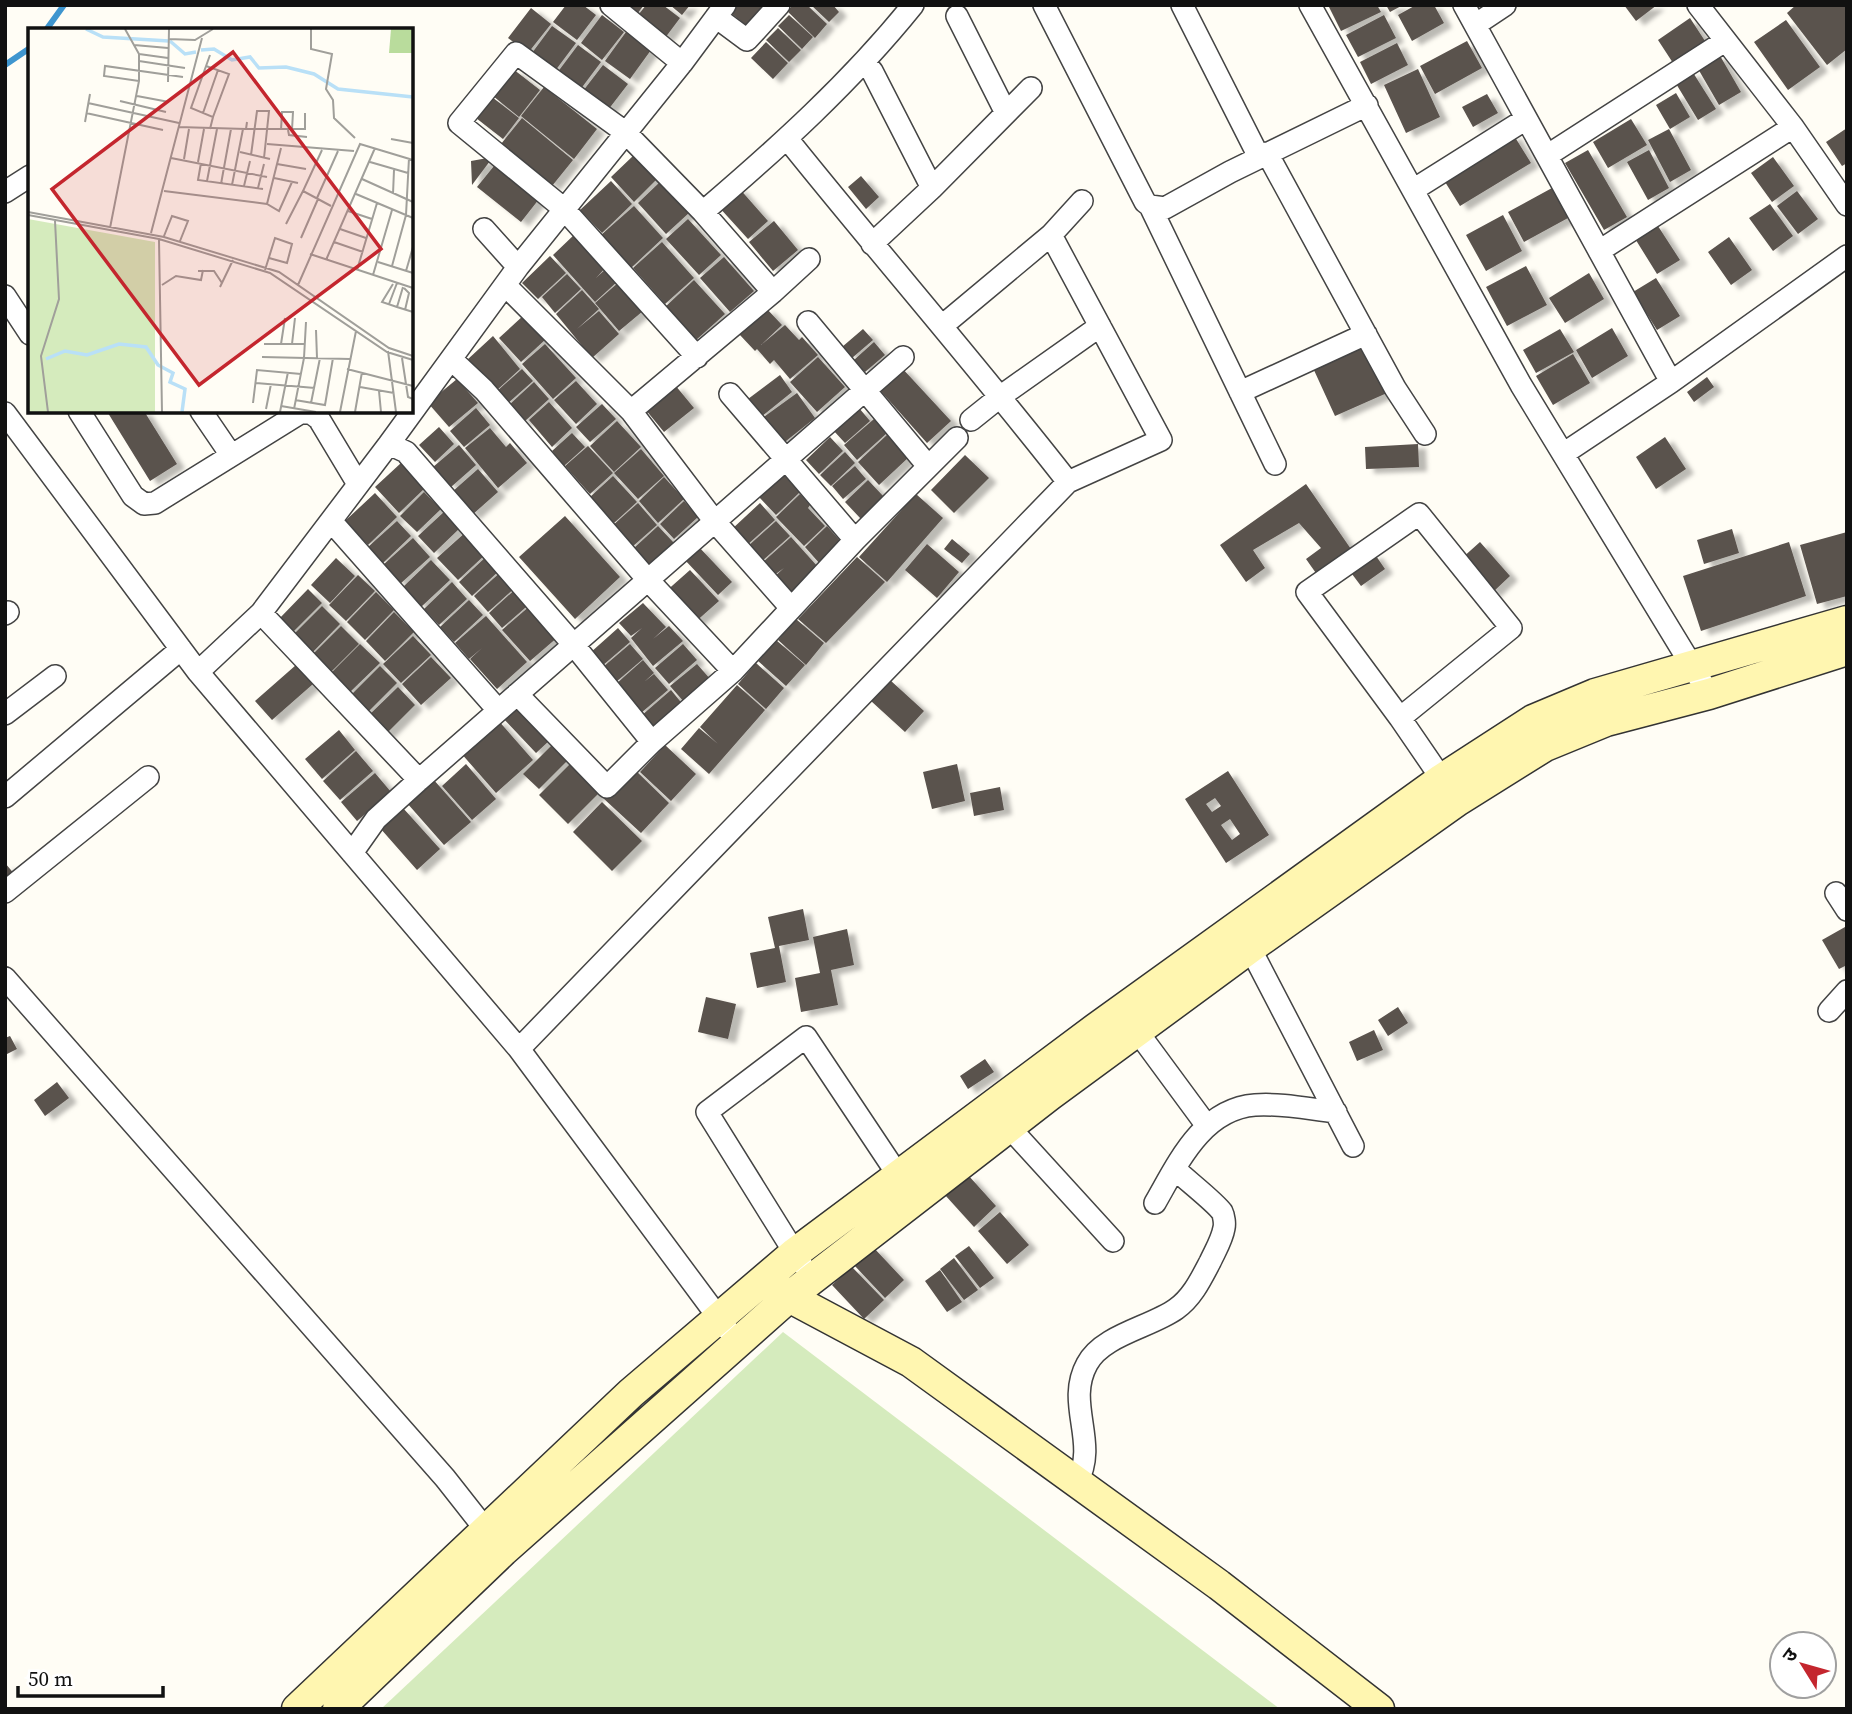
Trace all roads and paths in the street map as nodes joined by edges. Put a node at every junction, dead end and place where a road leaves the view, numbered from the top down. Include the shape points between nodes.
1 (611, 5) edge
2 (779, 5) edge
3 (913, 5) edge
4 (1044, 5) edge
5 (1182, 5) edge
6 (1310, 5) edge
7 (1464, 5) edge
8 (1505, 5) edge
9 (1698, 5) edge
10 (720, 11) edge
11 (957, 16) dead end
12 (1475, 25) junction
13 (1725, 41) junction
14 (682, 63) junction
15 (872, 71) dead end
16 (1031, 88) dead end
17 (1367, 105) junction
18 (1006, 113) junction
19 (1526, 119) junction
20 (1793, 127) junction
21 (625, 132) junction
22 (793, 146) dead end
23 (1263, 155) junction
24 (1548, 155) junction
25 (28, 177) edge
26 (932, 188) junction
27 (1413, 190) junction
28 (5, 192) edge
29 (1082, 201) dead end
30 (1847, 205) edge
31 (1150, 206) junction
32 (563, 208) junction
33 (703, 212) junction
34 (484, 229) dead end
35 (1051, 235) junction
36 (872, 244) junction
37 (1599, 251) junction
38 (1847, 256) edge
39 (808, 260) dead end
40 (518, 267) junction
41 (505, 285) junction
42 (773, 292) junction
43 (5, 296) edge
44 (808, 322) dead end
45 (942, 326) junction
46 (1100, 326) junction
47 (28, 331) edge
48 (1366, 334) junction
49 (697, 357) junction
50 (903, 357) dead end
51 (451, 359) junction
52 (1671, 382) junction
53 (866, 392) junction
54 (1240, 392) junction
55 (730, 394) dead end
56 (1001, 396) junction
57 (413, 411) edge
58 (631, 411) junction
59 (80, 413) edge
60 (202, 413) edge
61 (298, 413) edge
62 (306, 413) edge
63 (412, 413) edge
64 (5, 414) edge
65 (971, 420) dead end
66 (1424, 435) dead end
67 (957, 438) dead end
68 (390, 443) junction
69 (1563, 454) junction
70 (231, 455) junction
71 (785, 458) junction
72 (1275, 464) dead end
73 (928, 466) junction
74 (1068, 482) junction
75 (358, 484) junction
76 (331, 521) junction
77 (716, 523) junction
78 (855, 540) junction
79 (649, 580) junction
80 (791, 608) junction
81 (261, 613) junction
82 (1847, 621) edge
83 (573, 644) junction
84 (181, 649) junction
85 (1847, 650) edge
86 (1692, 666) junction
87 (733, 671) junction
88 (198, 672) junction
89 (55, 676) dead end
90 (517, 694) junction
91 (1709, 694) junction
92 (498, 710) junction
93 (5, 714) edge
94 (1400, 718) junction
95 (652, 742) junction
96 (148, 777) dead end
97 (419, 780) junction
98 (1449, 790) junction
99 (5, 797) edge
100 (352, 853) junction
101 (1322, 881) junction
102 (5, 892) edge
103 (1250, 948) junction
104 (5, 978) edge
105 (1847, 991) edge
106 (1829, 1011) dead end
107 (1137, 1031) junction
108 (519, 1049) junction
109 (1336, 1112) junction
110 (1207, 1126) junction
111 (1009, 1127) junction
112 (1353, 1146) dead end
113 (1175, 1169) junction
114 (898, 1175) junction
115 (1154, 1203) dead end
116 (1113, 1241) dead end
117 (795, 1253) junction
118 (767, 1277) junction
119 (800, 1289) junction
120 (719, 1318) junction
121 (737, 1342) junction
122 (1077, 1482) junction
123 (494, 1540) junction
124 (297, 1709) edge
125 (338, 1709) edge
126 (1380, 1709) edge

1 - 14 street
2 - 10 street via 747,40
3 - 33 street via 786,141
4 - 31 street
5 - 23 street
6 - 17 street
7 - 12 street
8 - 12 street
9 - 13 street
10 - 14 street
11 - 18 street
12 - 19 street
13 - 20 street
13 - 24 street
14 - 21 street
15 - 26 street
16 - 18 street
17 - 23 street
17 - 27 street
18 - 26 street
19 - 24 street
19 - 27 street
20 - 30 street
20 - 37 street
21 - 32 street
21 - 32 street via 516,53 459,122
21 - 33 street
22 - 36 street
23 - 31 street via 1165,208
23 - 48 street
24 - 37 street
25 - 28 street
26 - 36 street
27 - 69 street
29 - 35 street
31 - 54 street
32 - 40 street
32 - 49 street
33 - 42 street
34 - 40 street
35 - 45 street
35 - 46 street
36 - 45 street
37 - 52 street
38 - 52 street
39 - 42 street
40 - 41 street
41 - 51 street
41 - 58 street
42 - 49 street
43 - 47 street
44 - 53 street
45 - 56 street
46 - 56 street
46 - 74 street via 1161,440
48 - 54 street
48 - 66 street
49 - 58 street
50 - 53 street
51 - 57 street
51 - 79 street via 484,390
52 - 69 street
53 - 71 street
53 - 73 street
54 - 72 street
55 - 71 street
56 - 65 street
56 - 74 street
58 - 77 street
59 - 70 street via 134,496 144,504 155,503
60 - 70 street
61 - 70 street
62 - 75 street via 319,419
63 - 68 street
64 - 84 street
67 - 73 street
68 - 75 street
68 - 83 street via 406,452
69 - 86 street
71 - 77 street
71 - 78 street
73 - 78 street
74 - 108 street
75 - 76 street
76 - 81 street
76 - 92 street
77 - 79 street
77 - 80 street
78 - 80 street
79 - 83 street
79 - 87 street
80 - 87 street
81 - 88 street
81 - 97 street
82 - 86 street
83 - 90 street
83 - 95 street
84 - 88 street
84 - 99 street
85 - 91 street
86 - 91 street
86 - 98 street via 1595,694 1533,720
87 - 95 street
88 - 100 street
89 - 93 street
90 - 92 street
90 - 95 street via 607,787
91 - 98 street via 1606,721
92 - 97 street
94 - 94 street via 1307,592 1419,514 1511,628
94 - 98 street
96 - 102 street
97 - 100 street via 376,819
98 - 101 street
100 - 108 street
101 - 103 street
101 - 114 street via 1095,1029
103 - 107 street
103 - 109 street
104 - 123 street via 445,1478
105 - 106 street
107 - 110 street
107 - 111 street
108 - 120 street
109 - 110 street via 1252,1105
109 - 112 street
110 - 113 street
111 - 116 street
111 - 119 street
113 - 115 street
113 - 122 street via 1223,1213 1218,1247 1195,1290 1179,1307 1114,1339 1088,1360 1080,1377 1078,1399 1086,1461
114 - 117 street
114 - 117 street via 806,1037 708,1112
117 - 118 street
117 - 119 street
118 - 119 street
118 - 120 street
119 - 121 street
119 - 122 street via 911,1362
120 - 121 street
120 - 123 street via 631,1393
121 - 123 street
122 - 126 street
123 - 124 street
123 - 125 street

